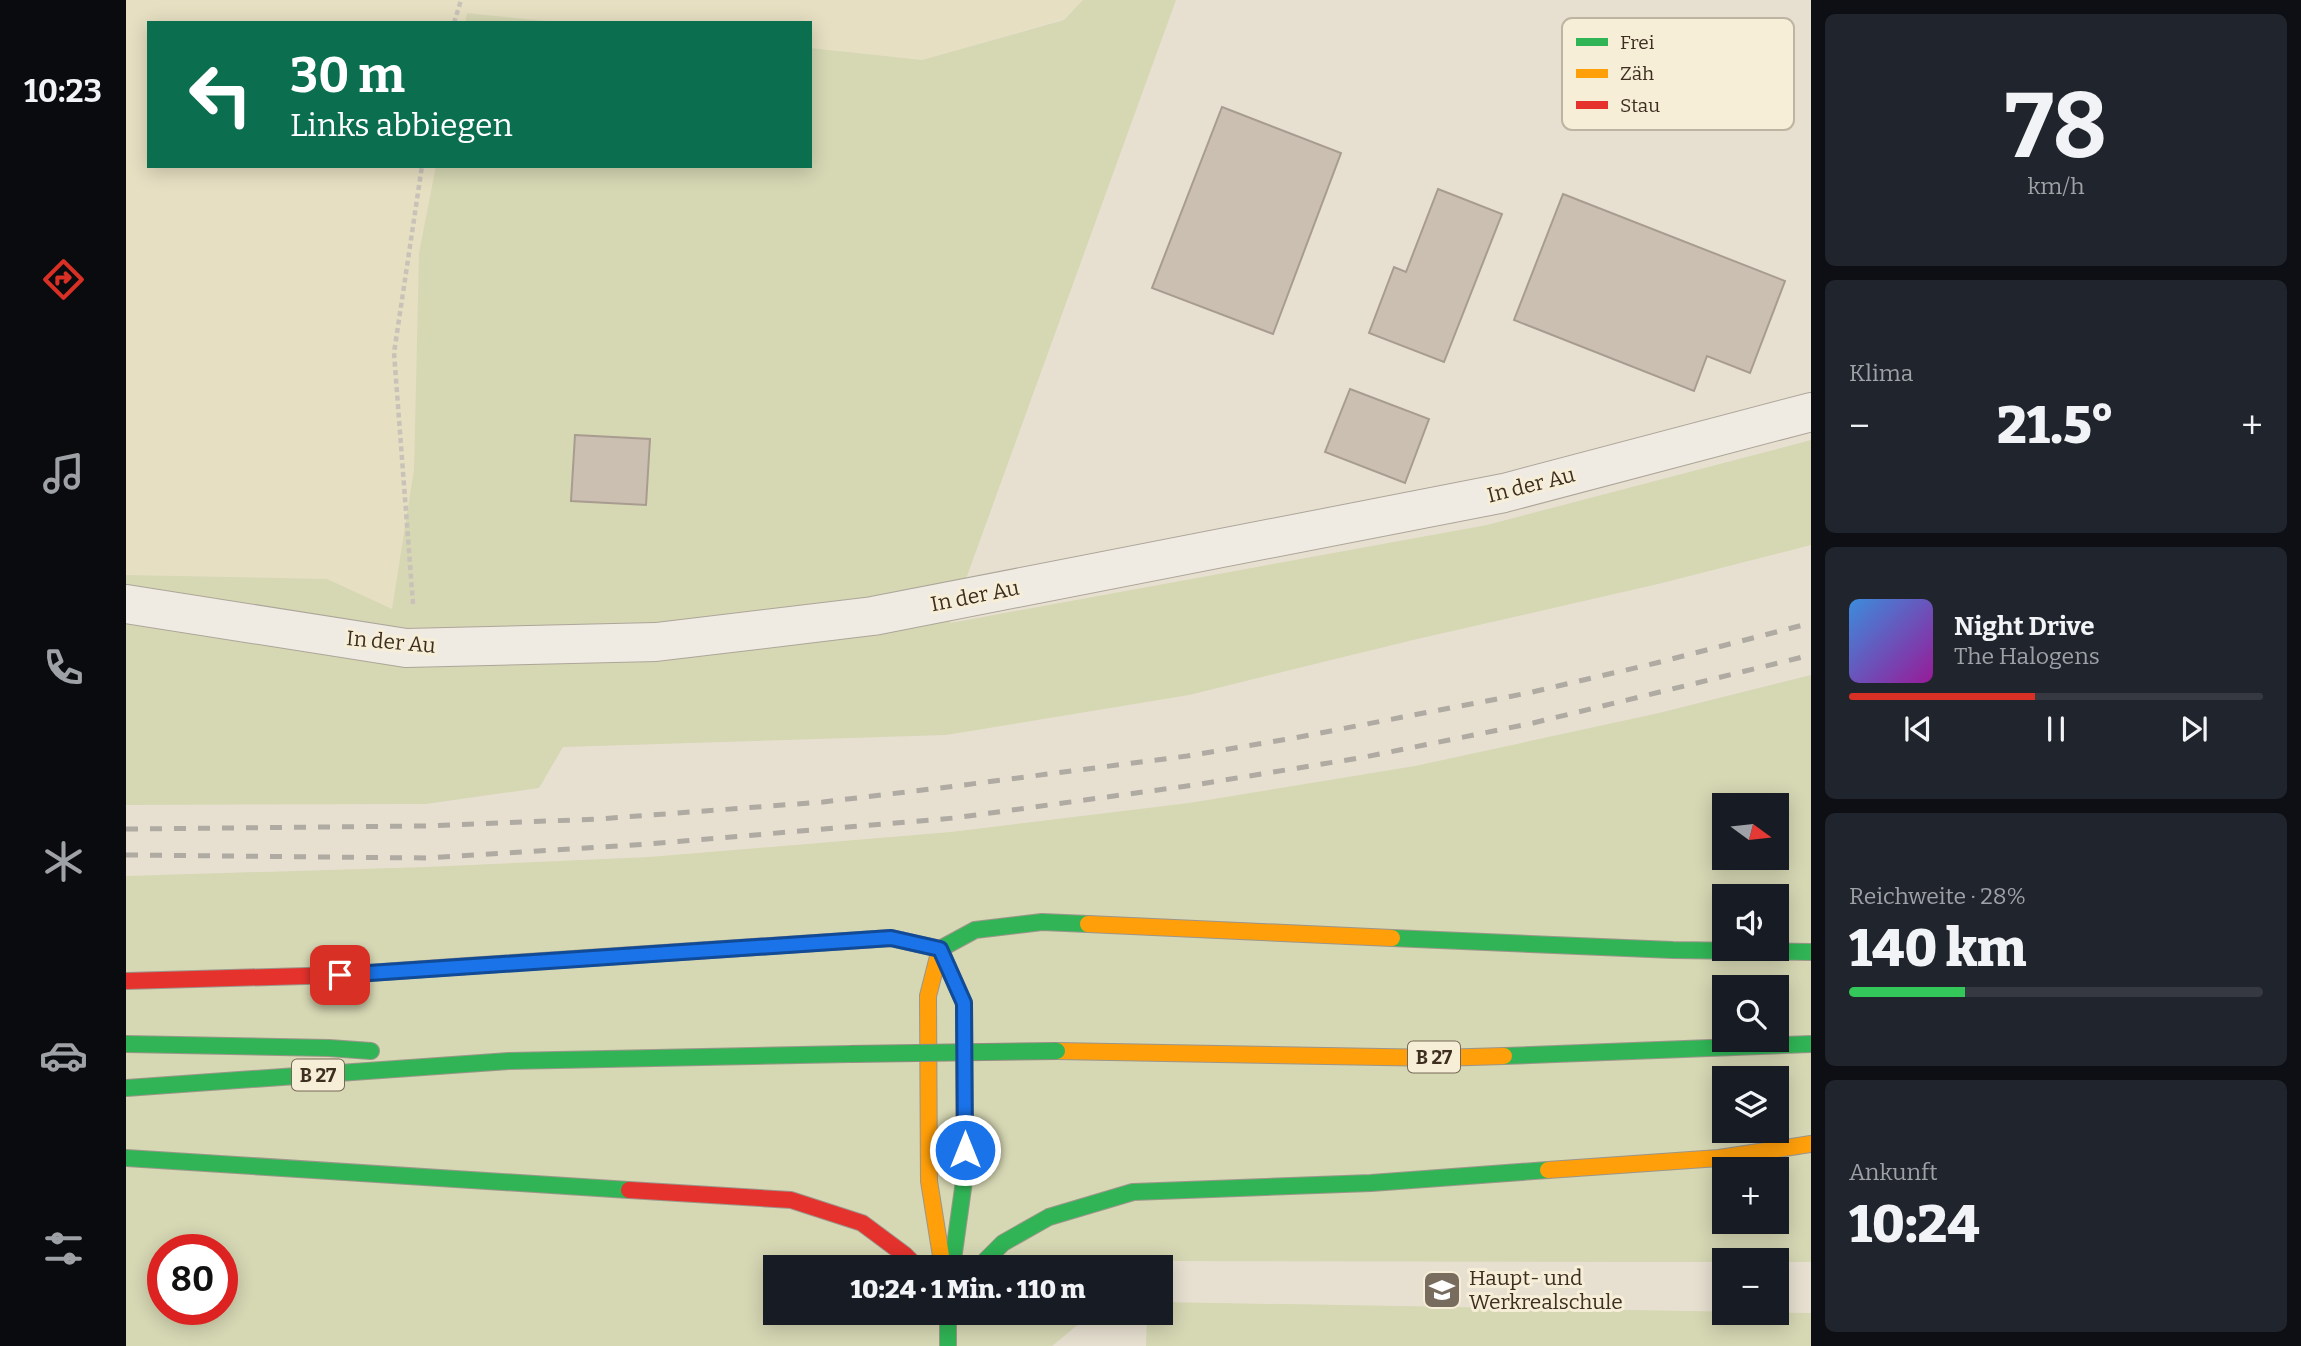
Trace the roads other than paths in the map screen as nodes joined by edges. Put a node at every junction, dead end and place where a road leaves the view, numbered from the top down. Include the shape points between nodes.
1 (1811, 412) edge
2 (126, 604) edge
3 (940, 949) junction
4 (1811, 952) edge
5 (126, 981) edge
6 (126, 1044) edge
7 (1811, 1044) edge
8 (509, 1061) junction
9 (126, 1088) edge
10 (1811, 1144) edge
11 (126, 1158) edge
12 (905, 1255) edge
13 (941, 1255) edge
14 (955, 1255) edge
15 (991, 1255) edge
16 (948, 1325) edge
17 (948, 1346) edge

1 - 2 street, In der Au via 1504,493 873,616 656,642 406,648
3 - 4 main road via 975,930 1042,922
3 - 5 main road via 891,938 340,975
3 - 13 main road via 928,996 929,1168
3 - 14 main road via 964,1003 965,1174
6 - 8 main road, B 27 via 329,1048
7 - 8 main road, B 27, bridge via 1438,1058 1057,1051
8 - 9 main road, B 27
10 - 15 main road via 1719,1158 1371,1183 1133,1192 1049,1217
11 - 12 main road via 791,1200 862,1223
16 - 17 main road

